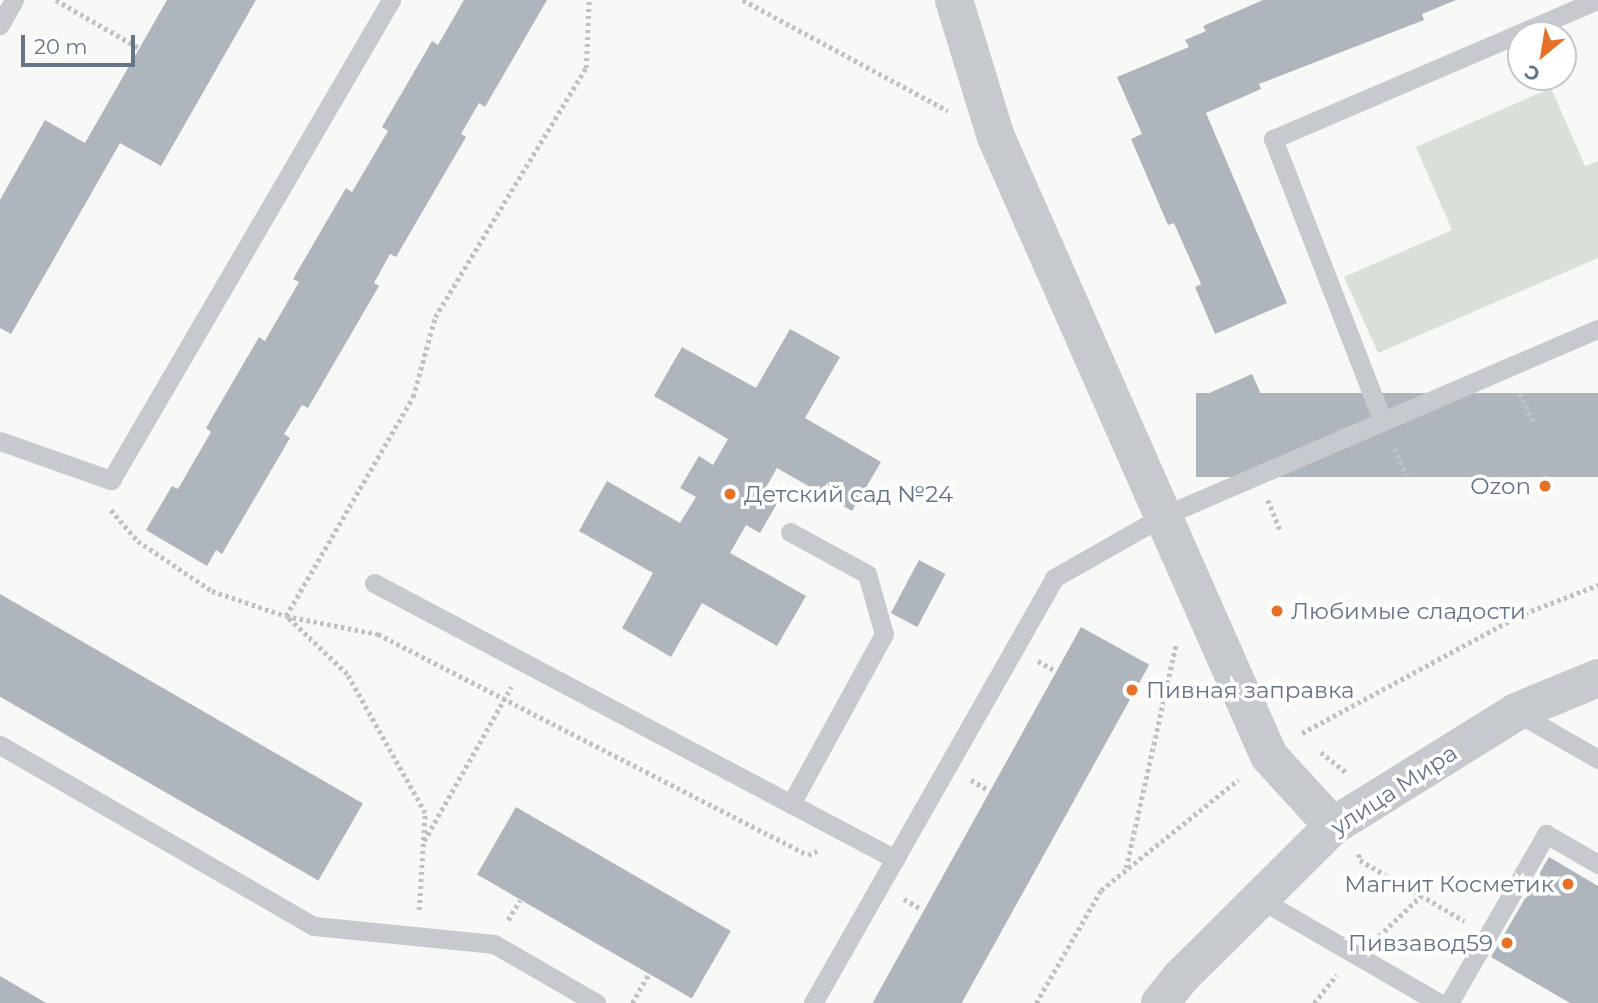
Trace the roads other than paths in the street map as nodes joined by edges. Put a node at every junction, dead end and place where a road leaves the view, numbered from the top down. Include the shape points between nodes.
1 (14, 0) edge
2 (391, 0) edge
3 (954, 0) edge
4 (1597, 0) edge
5 (0, 25) edge
6 (1598, 329) edge
7 (1383, 422) junction
8 (0, 441) edge
9 (1163, 516) junction
10 (790, 533) dead end
11 (373, 583) dead end
12 (1598, 678) edge
13 (1516, 712) junction
14 (0, 745) edge
15 (1598, 759) edge
16 (791, 804) junction
17 (1333, 826) junction
18 (895, 859) junction
19 (1598, 864) edge
20 (1258, 898) junction
21 (596, 1003) edge
22 (813, 1003) edge
23 (1160, 1003) edge
24 (1439, 1003) edge
25 (1449, 1003) edge

1 - 5 lane
2 - 8 lane via 111,480
3 - 9 street via 996,137
4 - 7 lane via 1273,139
6 - 7 lane
7 - 9 lane
9 - 17 street via 1269,756
9 - 18 lane via 1054,578
10 - 16 lane via 867,574 884,634
11 - 16 lane
12 - 13 street, улица Мира
13 - 15 lane
13 - 17 street, улица Мира
14 - 21 lane via 314,926 494,944
16 - 18 lane
17 - 20 street, улица Мира
18 - 22 lane
19 - 25 lane via 1546,834
20 - 23 street, улица Мира
20 - 24 lane

